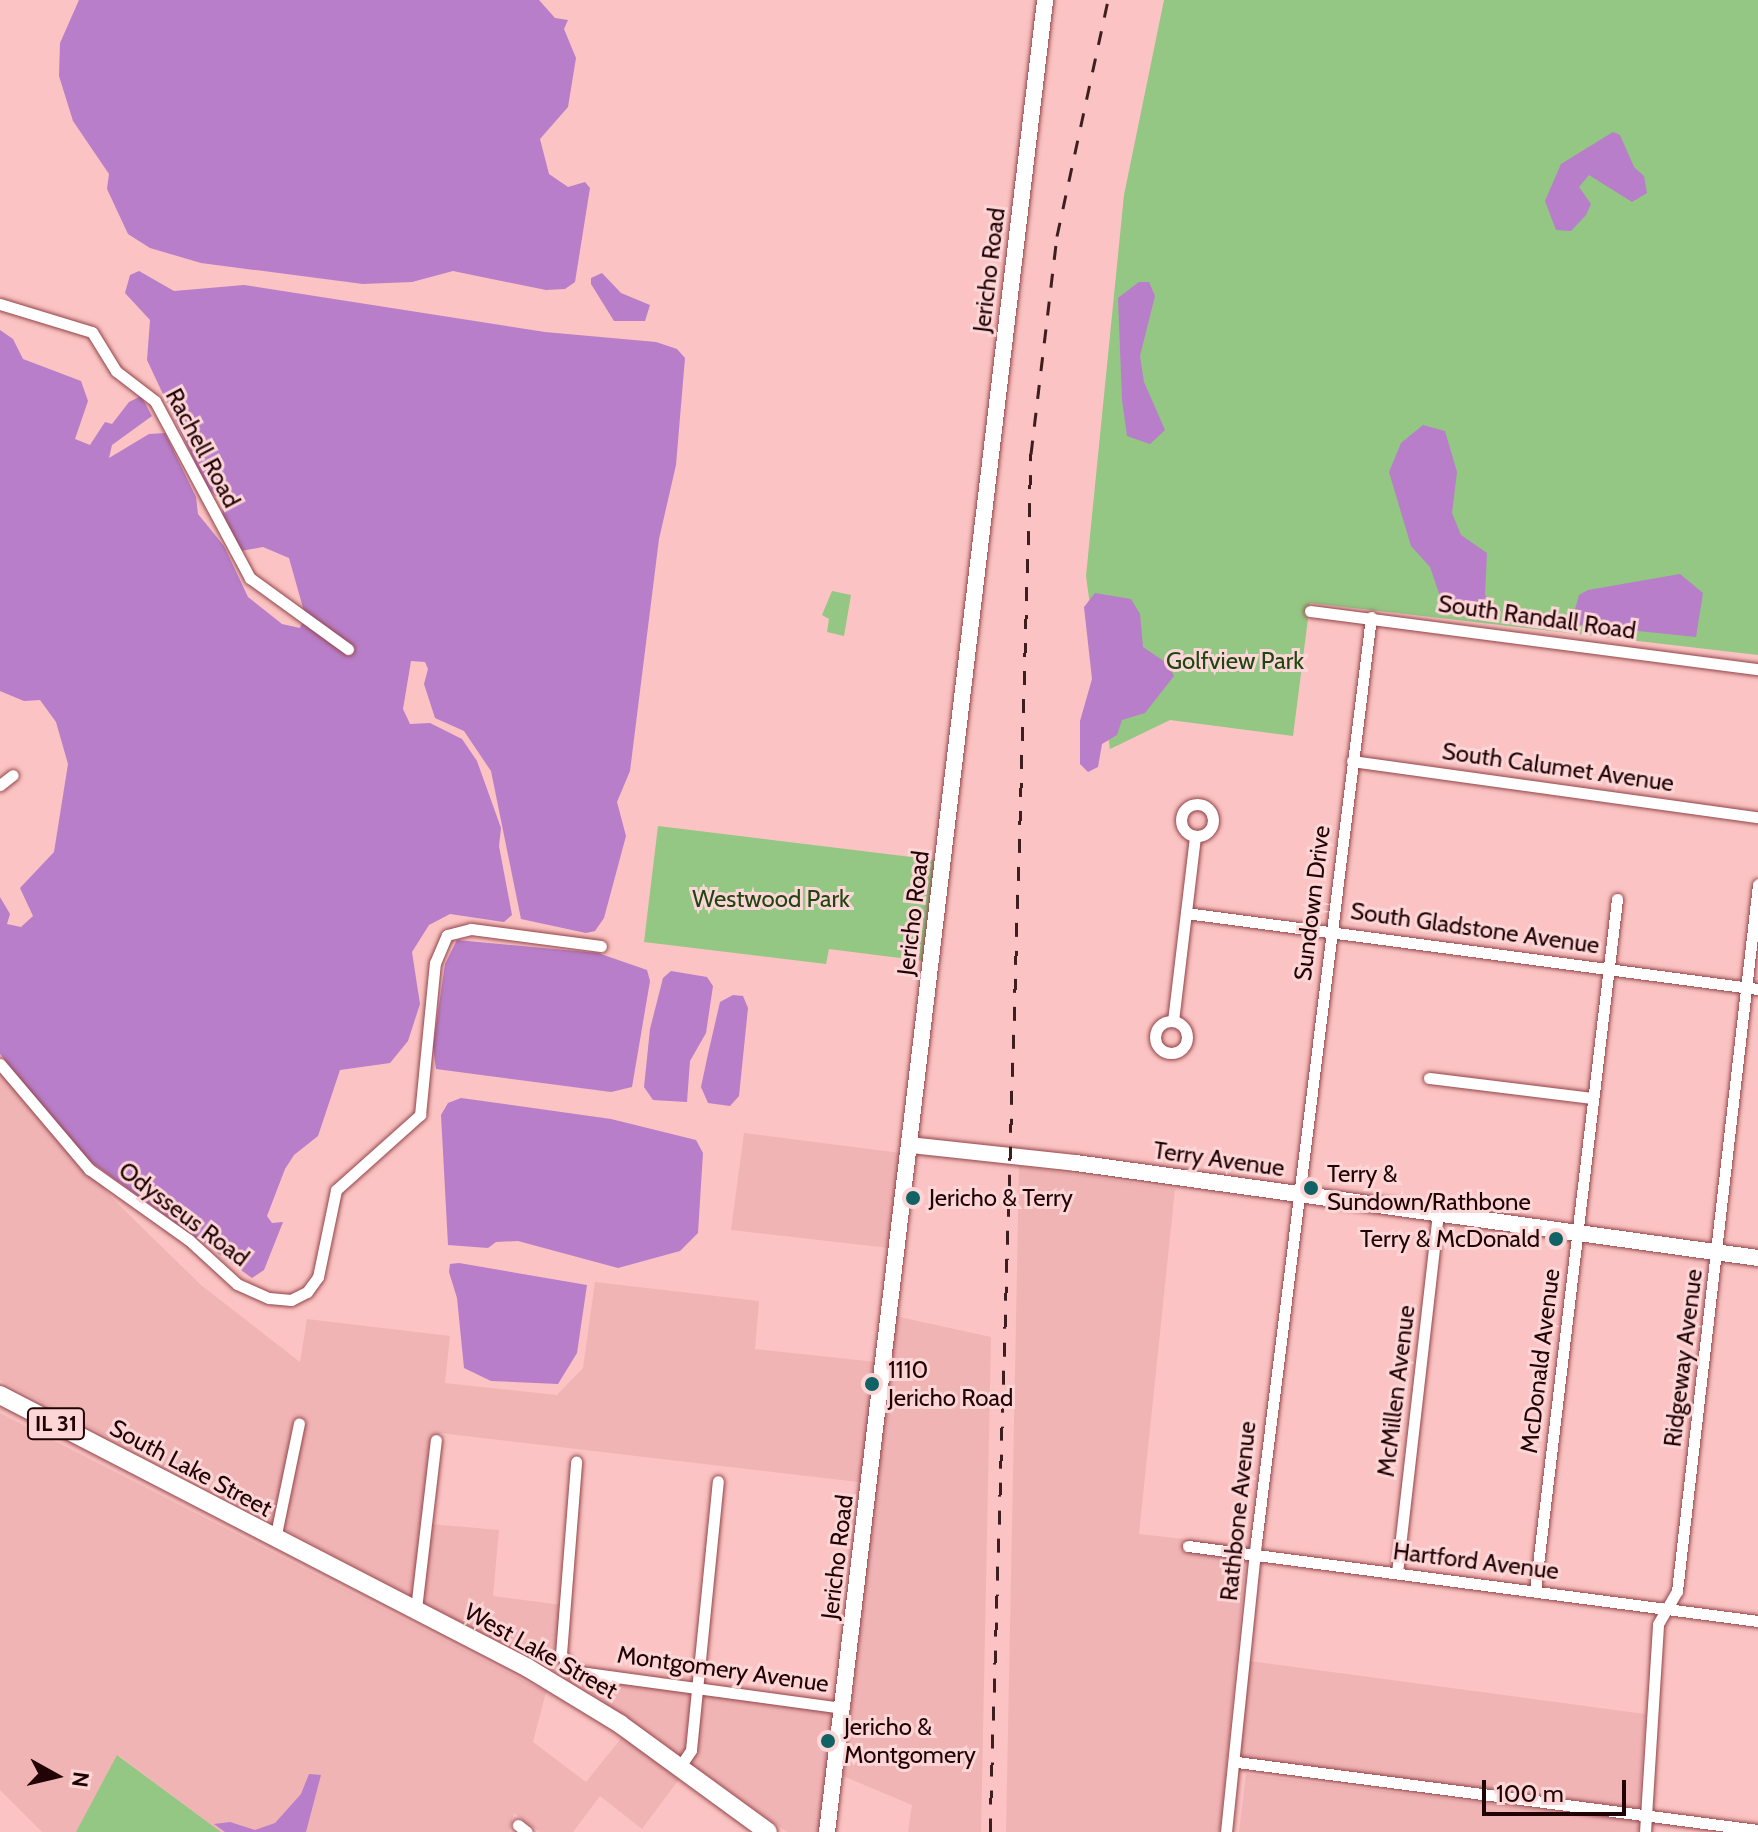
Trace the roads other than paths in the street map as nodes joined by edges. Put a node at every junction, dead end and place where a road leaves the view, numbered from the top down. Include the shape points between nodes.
1 (1045, 0) edge
2 (0, 304) edge
3 (1310, 611) dead end
4 (1371, 617) junction
5 (348, 649) dead end
6 (1758, 669) edge
7 (1352, 761) junction
8 (13, 775) dead end
9 (0, 785) edge
10 (1758, 817) edge
11 (1195, 836) dead end
12 (1758, 885) edge
13 (1617, 899) dead end
14 (1186, 913) junction
15 (1331, 930) junction
16 (601, 946) dead end
17 (1608, 968) junction
18 (1752, 988) edge
19 (1173, 1021) dead end
20 (0, 1064) edge
21 (1429, 1078) dead end
22 (1593, 1098) junction
23 (910, 1145) junction
24 (1298, 1195) junction
25 (1438, 1214) junction
26 (1577, 1233) junction
27 (1717, 1253) junction
28 (1758, 1258) edge
29 (0, 1395) edge
30 (299, 1423) dead end
31 (436, 1440) dead end
32 (576, 1462) dead end
33 (718, 1481) dead end
34 (275, 1539) junction
35 (1188, 1546) dead end
36 (1254, 1555) junction
37 (1397, 1573) junction
38 (1535, 1590) junction
39 (1670, 1608) junction
40 (416, 1609) junction
41 (1758, 1621) edge
42 (572, 1671) junction
43 (560, 1687) junction
44 (697, 1688) junction
45 (841, 1708) junction
46 (1237, 1762) junction
47 (681, 1765) junction
48 (1647, 1816) junction
49 (1758, 1830) edge
50 (768, 1832) edge
51 (827, 1832) edge
52 (1226, 1832) edge
53 (1645, 1832) edge

1 - 23 main road, Jericho Road
2 - 5 street, Rachell Road via 92,332 116,371 155,401 250,578
3 - 4 street, South Randall Road
4 - 6 street, South Randall Road
4 - 7 street, Sundown Drive
7 - 10 street, South Calumet Avenue
7 - 15 street, Sundown Drive
8 - 9 street
11 - 14 street
12 - 18 street, Ridgeway Avenue
13 - 17 street, McDonald Avenue
14 - 15 street, South Gladstone Avenue
14 - 19 street
15 - 17 street, South Gladstone Avenue
15 - 24 street, Sundown Drive
16 - 20 street, Odysseus Road via 471,929 447,935 435,963 420,1115 336,1190 318,1277 307,1292 291,1300 269,1298 237,1284 189,1240 89,1169
17 - 18 street, South Gladstone Avenue
17 - 22 street, McDonald Avenue
18 - 27 street, Ridgeway Avenue
21 - 22 street
22 - 26 street, McDonald Avenue
23 - 24 main road, Terry Avenue
23 - 45 main road, Jericho Road
24 - 25 main road, Terry Avenue
24 - 36 street, Rathbone Avenue
25 - 26 main road, Terry Avenue
25 - 37 street, McMillen Avenue
26 - 27 main road, Terry Avenue
26 - 38 street, McDonald Avenue
27 - 28 main road, Terry Avenue
27 - 39 street, Ridgeway Avenue via 1677,1591
29 - 34 main road, South Lake Street / IL 31
30 - 34 street
31 - 40 street
32 - 42 street via 561,1654
33 - 44 street
34 - 40 main road, West Lake Street / IL 31
35 - 36 street, Hartford Avenue
36 - 37 street, Hartford Avenue
36 - 46 street, Rathbone Avenue
37 - 38 street, Hartford Avenue
38 - 39 street, Hartford Avenue
39 - 41 street, Hartford Avenue
39 - 48 street, Ridgeway Avenue via 1658,1624
40 - 43 main road, West Lake Street / IL 31
42 - 43 street
42 - 44 street, Montgomery Avenue
43 - 47 main road, West Lake Street / IL 31
44 - 45 street, Montgomery Avenue
44 - 47 street via 691,1750
45 - 51 main road, Jericho Road
46 - 48 street
46 - 52 street, Rathbone Avenue
47 - 50 main road, West Lake Street / IL 31
48 - 49 street
48 - 53 street, Ridgeway Avenue

